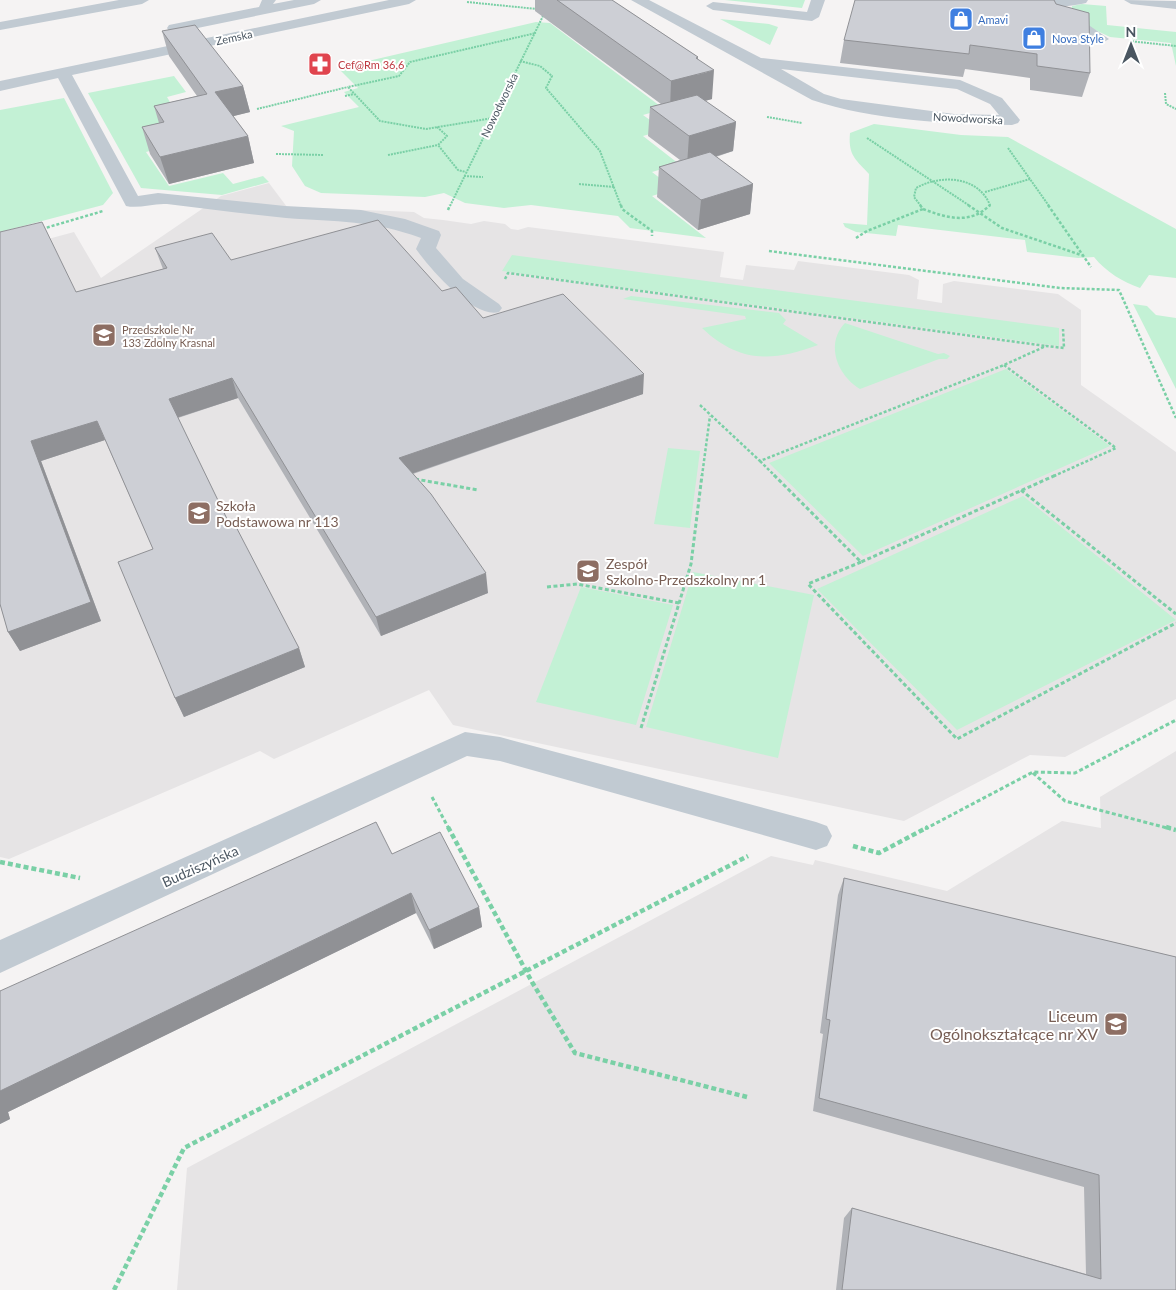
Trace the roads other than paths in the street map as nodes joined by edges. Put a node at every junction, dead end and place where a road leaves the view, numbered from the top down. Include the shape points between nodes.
1 (142, 0) edge
2 (314, 0) edge
3 (409, 0) edge
4 (638, 0) edge
5 (818, 0) edge
6 (1018, 0) edge
7 (1081, 0) edge
8 (1130, 0) edge
9 (361, 4) edge
10 (1056, 4) junction
11 (1176, 4) edge
12 (268, 5) edge
13 (27, 6) dead end
14 (713, 6) dead end
15 (157, 7) edge
16 (36, 20) junction
17 (0, 26) edge
18 (174, 28) junction
19 (1102, 39) road end
20 (194, 45) junction
21 (757, 62) junction
22 (63, 73) junction
23 (0, 86) edge
24 (492, 308) dead end
25 (816, 836) road end
26 (0, 957) edge

1 - 16 street
2 - 12 street
3 - 9 street, Zemska
4 - 21 street, Nowodworska
5 - 14 street via 812,17
6 - 10 street
7 - 10 street
8 - 11 street
9 - 20 street, Zemska
10 - 19 street via 1056,22 1086,29
12 - 18 street
13 - 16 street
15 - 18 street
16 - 17 street
18 - 20 street
20 - 22 street, Zemska
21 - 21 street, Nowodworska via 833,109 1017,123 996,101 960,85
22 - 23 street, Zemska
22 - 24 street via 132,202 158,198 285,212 361,216 398,223 432,235 426,248 456,283
25 - 26 street, Budziszyńska via 500,749 465,744

